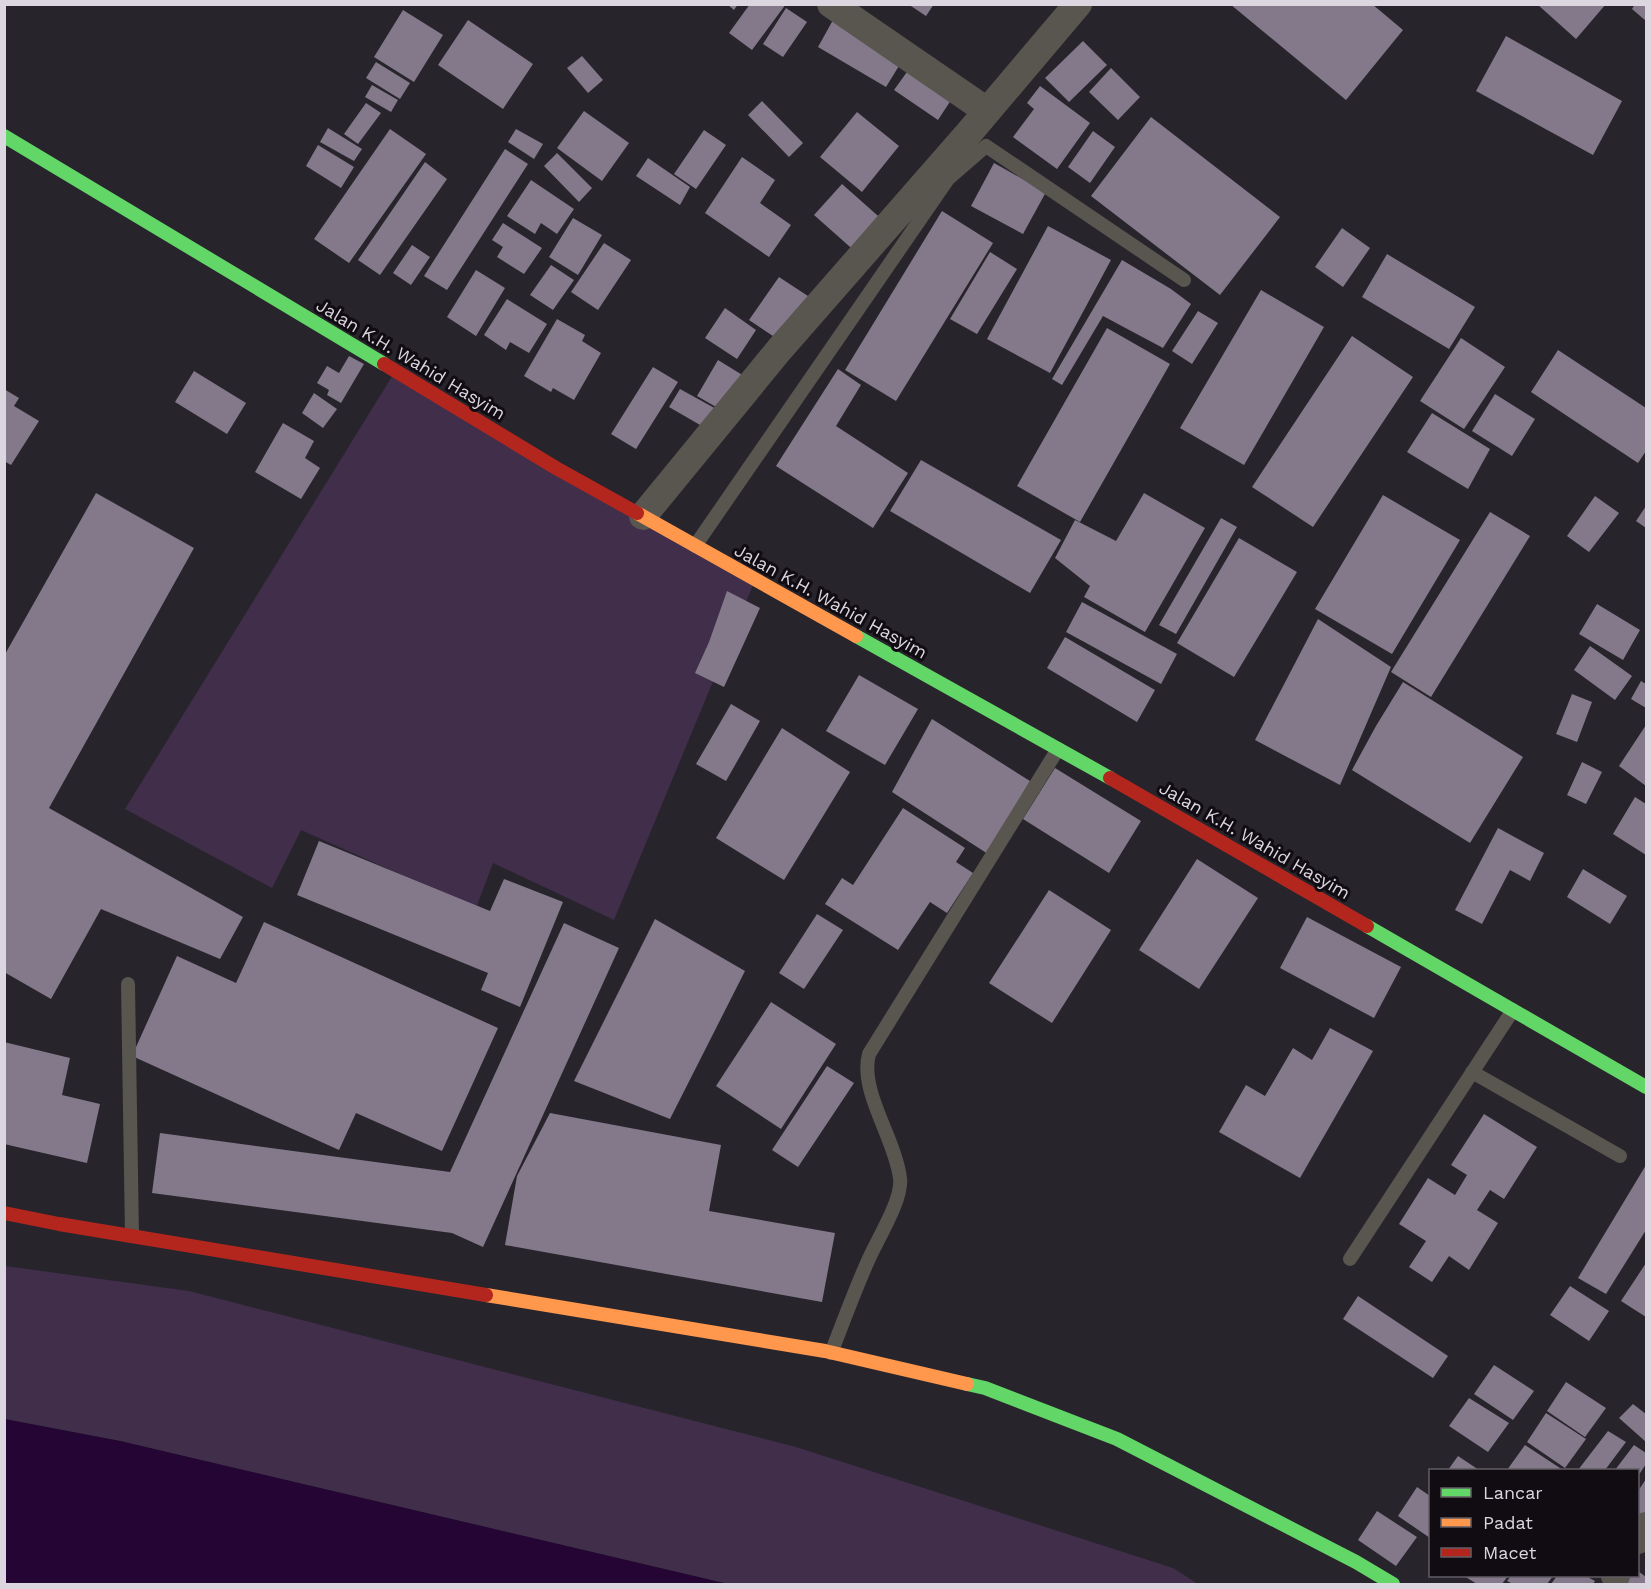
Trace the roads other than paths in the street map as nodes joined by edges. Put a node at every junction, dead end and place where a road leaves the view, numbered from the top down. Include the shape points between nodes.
1 (831, 4) edge
2 (1078, 4) edge
3 (987, 111) junction
4 (4, 136) edge
5 (1184, 280) dead end
6 (643, 516) junction
7 (695, 546) junction
8 (1058, 748) junction
9 (128, 984) dead end
10 (1513, 1010) junction
11 (1472, 1072) junction
12 (1646, 1085) edge
13 (1620, 1156) dead end
14 (4, 1213) edge
15 (132, 1236) junction
16 (1350, 1259) dead end
17 (831, 1353) junction
18 (1393, 1584) edge

1 - 3 street
2 - 3 street
3 - 6 street via 779,350
4 - 6 main road, Jalan K.H. Wahid Hasyim via 556,468
5 - 7 lane via 986,146 948,179
6 - 7 main road, Jalan K.H. Wahid Hasyim
7 - 8 main road, Jalan K.H. Wahid Hasyim
8 - 10 main road, Jalan K.H. Wahid Hasyim
8 - 17 lane via 869,1054 867,1082 901,1180 892,1212 867,1262
9 - 15 lane
10 - 11 lane
10 - 12 main road, Jalan K.H. Wahid Hasyim
11 - 13 lane
11 - 16 lane
14 - 15 main road
15 - 17 main road
17 - 18 main road via 985,1388 1117,1439

